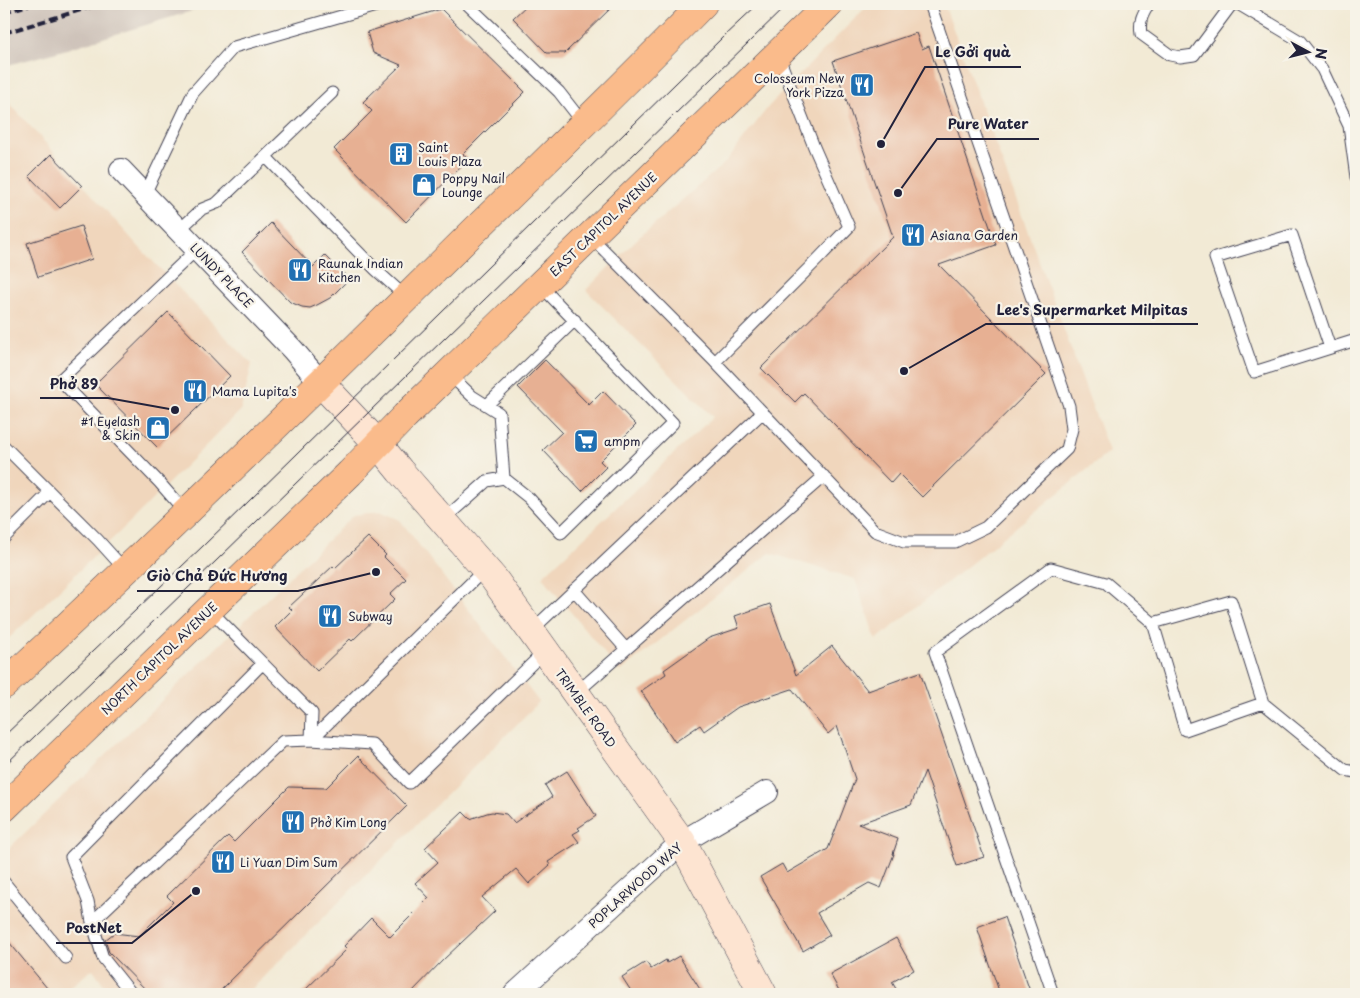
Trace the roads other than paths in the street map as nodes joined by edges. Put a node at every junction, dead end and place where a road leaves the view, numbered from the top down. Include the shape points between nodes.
1 (382, 4) edge
2 (468, 4) edge
3 (829, 4) edge
4 (930, 4) edge
5 (1149, 4) edge
6 (1232, 4) edge
7 (1238, 4) edge
8 (695, 6) edge
9 (778, 53) junction
10 (332, 93) dead end
11 (584, 124) junction
12 (266, 157) junction
13 (121, 170) dead end
14 (1356, 177) edge
15 (145, 194) junction
16 (179, 230) junction
17 (590, 236) junction
18 (197, 249) junction
19 (540, 285) junction
20 (407, 298) junction
21 (575, 320) junction
22 (1356, 340) edge
23 (1330, 348) junction
24 (716, 362) junction
25 (449, 374) junction
26 (321, 383) junction
27 (487, 405) junction
28 (763, 412) junction
29 (378, 444) junction
30 (4, 446) edge
31 (824, 476) junction
32 (504, 478) junction
33 (50, 492) junction
34 (186, 513) junction
35 (443, 520) junction
36 (4, 538) edge
37 (485, 569) junction
38 (126, 571) junction
39 (574, 590) junction
40 (210, 610) junction
41 (1153, 623) junction
42 (538, 641) junction
43 (626, 649) junction
44 (262, 664) junction
45 (4, 685) edge
46 (576, 693) junction
47 (1263, 703) junction
48 (311, 740) junction
49 (1356, 772) edge
50 (766, 792) dead end
51 (4, 808) edge
52 (682, 842) junction
53 (4, 882) edge
54 (92, 922) junction
55 (66, 958) dead end
56 (132, 994) edge
57 (515, 994) edge
58 (763, 994) edge
59 (1053, 994) edge

1 - 15 lane via 234,46 193,93
2 - 11 lane via 559,92
3 - 9 main road, EAST CAPITOL AVENUE
4 - 31 lane via 1069,406 1072,429 1067,448 993,521 955,542 904,542 875,531
5 - 6 lane via 1142,14 1140,34 1170,55 1180,57 1194,55
7 - 14 lane via 1300,41 1322,69 1349,126
8 - 11 main road
9 - 17 main road, EAST CAPITOL AVENUE
9 - 24 lane via 849,227
10 - 12 lane
11 - 20 main road
12 - 16 lane via 217,202 202,209
12 - 20 lane
13 - 15 street, LUNDY PLACE
15 - 16 street, LUNDY PLACE
16 - 18 street, LUNDY PLACE
17 - 19 main road, EAST CAPITOL AVENUE
17 - 24 lane
18 - 26 street, LUNDY PLACE
18 - 34 lane via 60,380
19 - 21 lane
19 - 25 main road, EAST CAPITOL AVENUE
20 - 26 main road
21 - 27 lane
21 - 32 lane via 673,423 561,532 529,498
22 - 23 lane
23 - 23 lane via 1254,372 1215,258 1292,235
24 - 28 lane
25 - 27 lane via 472,396
25 - 29 main road, EAST CAPITOL AVENUE
26 - 29 street, TRIMBLE ROAD
26 - 34 main road
27 - 32 lane via 499,413
28 - 31 lane
28 - 39 lane
29 - 35 street, TRIMBLE ROAD
29 - 40 main road, NORTH CAPITOL AVENUE
30 - 33 lane
31 - 43 lane
32 - 35 lane via 487,482
33 - 36 lane
33 - 38 lane
34 - 38 main road
35 - 37 street, TRIMBLE ROAD
37 - 42 street, TRIMBLE ROAD
37 - 48 lane
38 - 45 main road
39 - 42 lane
39 - 43 lane
40 - 44 lane
40 - 51 main road, NORTH CAPITOL AVENUE
41 - 47 lane via 1231,601
41 - 47 lane via 1185,730
41 - 59 lane via 1106,583 1051,568 935,652
42 - 46 street, TRIMBLE ROAD
42 - 48 lane via 409,783 372,744
43 - 46 lane
44 - 48 lane via 312,713
44 - 54 lane via 71,857 88,900
46 - 52 street, TRIMBLE ROAD
47 - 49 lane via 1345,770
48 - 54 lane via 283,740
50 - 52 street, POPLARWOOD WAY
52 - 57 street, POPLARWOOD WAY
52 - 58 street, TRIMBLE ROAD
53 - 55 lane
54 - 56 lane via 103,958

